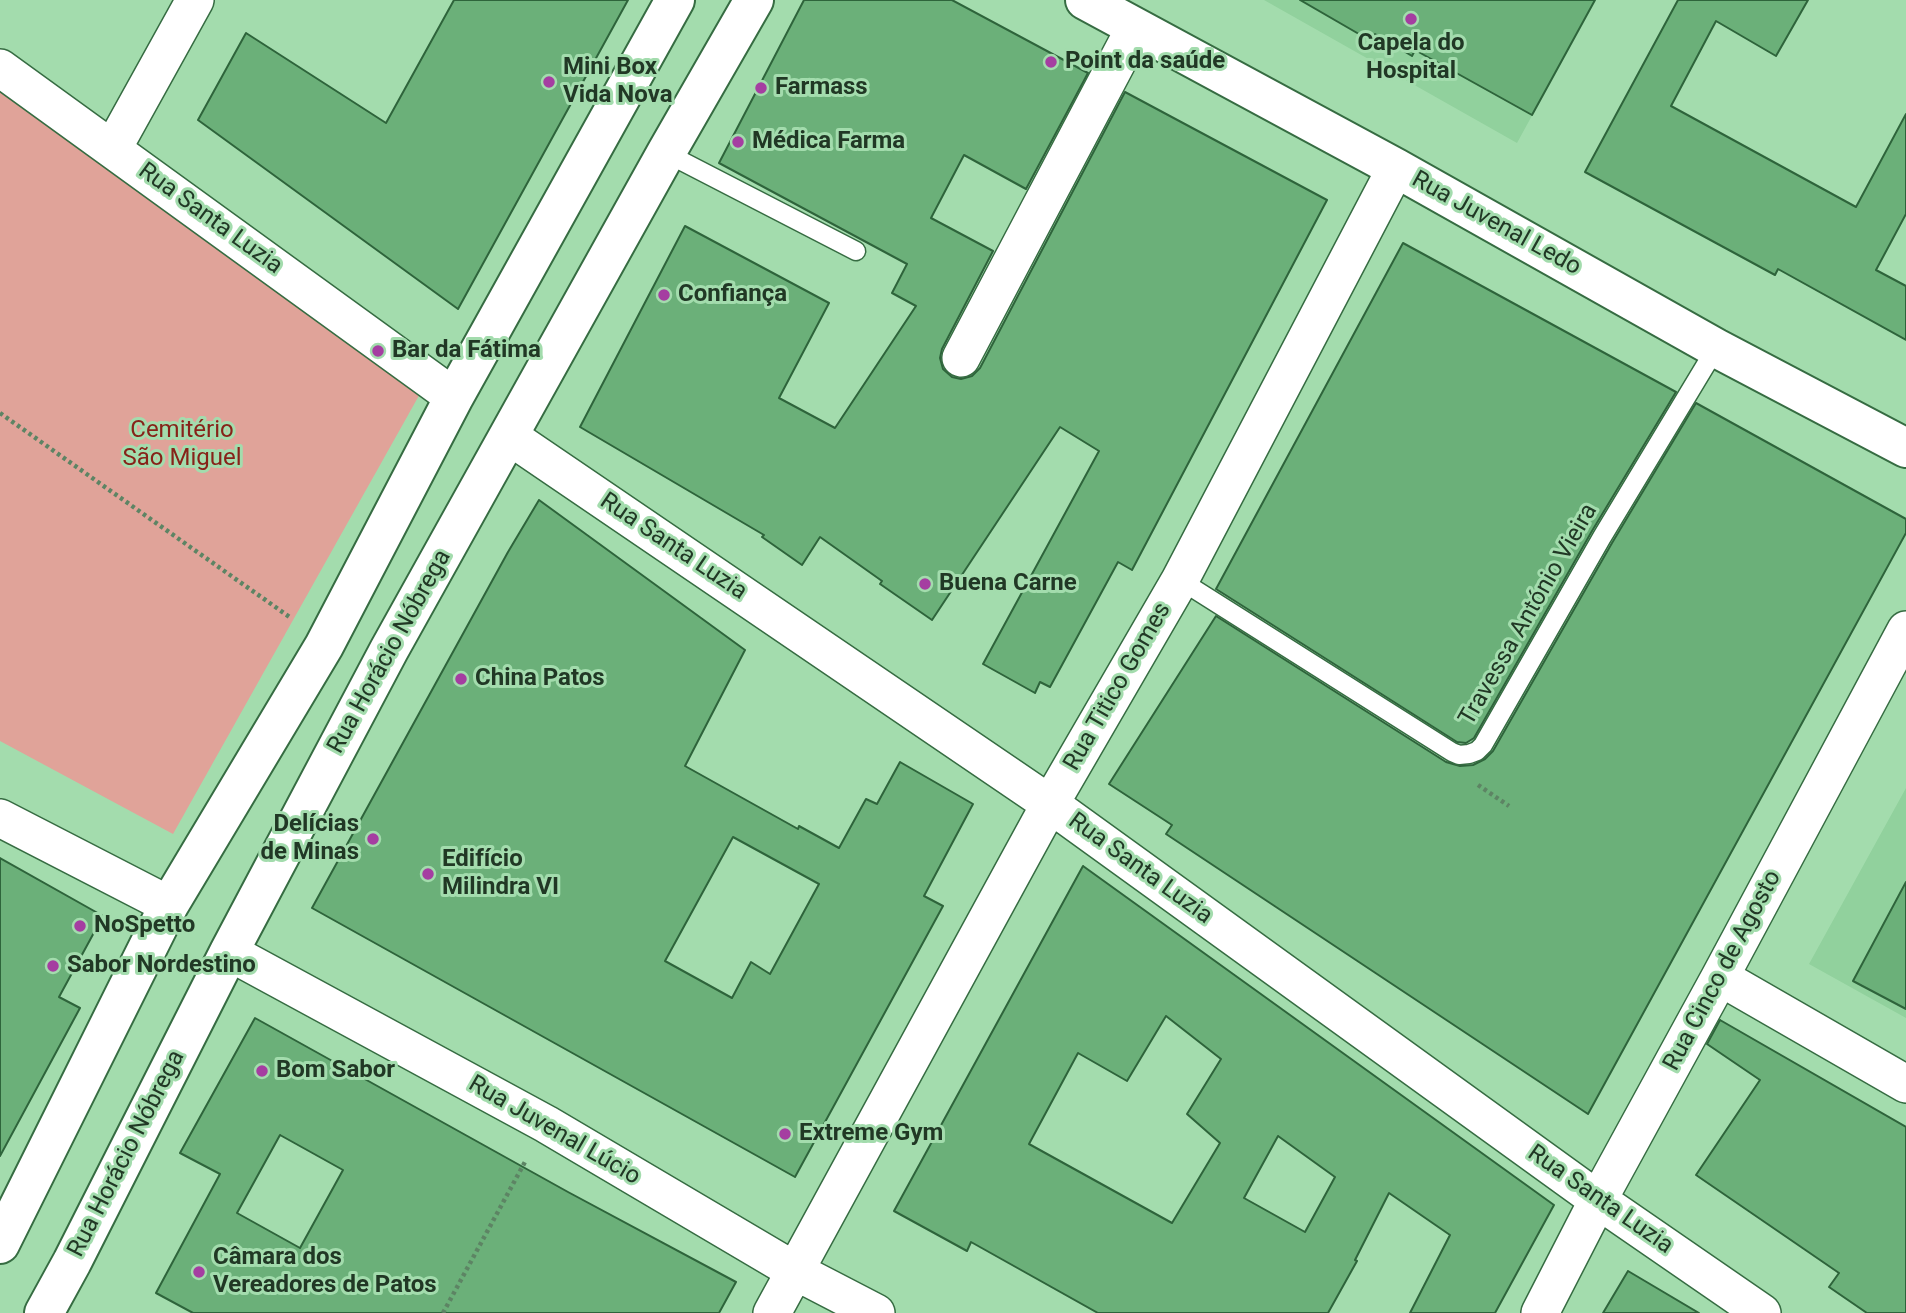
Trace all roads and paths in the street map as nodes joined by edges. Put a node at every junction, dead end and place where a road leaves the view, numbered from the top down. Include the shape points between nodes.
1 (195, 0) edge
2 (675, 0) edge
3 (754, 0) edge
4 (1085, 0) edge
5 (1135, 28) junction
6 (0, 68) edge
7 (113, 148) junction
8 (666, 153) junction
9 (1396, 168) junction
10 (856, 251) dead end
11 (1716, 348) junction
12 (961, 358) dead end
13 (454, 397) junction
14 (0, 413) edge
15 (509, 436) junction
16 (1906, 448) edge
17 (1180, 580) junction
18 (1906, 630) edge
19 (324, 646) junction
20 (1050, 804) junction
21 (0, 818) edge
22 (169, 905) junction
23 (229, 952) junction
24 (1720, 977) junction
25 (1906, 1084) edge
26 (546, 1124) junction
27 (1598, 1200) junction
28 (0, 1244) edge
29 (795, 1271) junction
30 (44, 1313) edge
31 (443, 1313) edge
32 (772, 1313) edge
33 (876, 1313) edge
34 (1540, 1313) edge
35 (1762, 1313) edge

1 - 7 street
2 - 13 main road
3 - 8 main road, Rua Horácio Nóbrega
4 - 5 main road, Rua Juvenal Ledo
5 - 9 main road, Rua Juvenal Ledo
5 - 12 street
6 - 7 street, Rua Santa Luzia
7 - 13 street, Rua Santa Luzia
8 - 10 lane
8 - 15 main road, Rua Horácio Nóbrega
9 - 11 main road, Rua Juvenal Ledo
9 - 17 street, Rua Titico Gomes
11 - 16 main road, Rua Juvenal Ledo
11 - 17 lane, Travessa António Vieira via 1477,751 1451,752
13 - 19 main road
14 - 19 path via 293,619
15 - 20 street, Rua Santa Luzia
15 - 23 main road, Rua Horácio Nóbrega
17 - 20 street, Rua Titico Gomes
18 - 24 street, Rua Cinco de Agosto
19 - 22 main road
20 - 27 street, Rua Santa Luzia
20 - 29 street, Rua Titico Gomes
21 - 22 street
22 - 28 main road
23 - 26 street, Rua Juvenal Lúcio
23 - 30 main road, Rua Horácio Nóbrega
24 - 25 street
24 - 27 street, Rua Cinco de Agosto
26 - 29 street, Rua Juvenal Lúcio
26 - 31 path
27 - 34 street, Rua Cinco de Agosto
27 - 35 street, Rua Santa Luzia
29 - 32 street, Rua Titico Gomes
29 - 33 street, Rua Juvenal Lúcio

